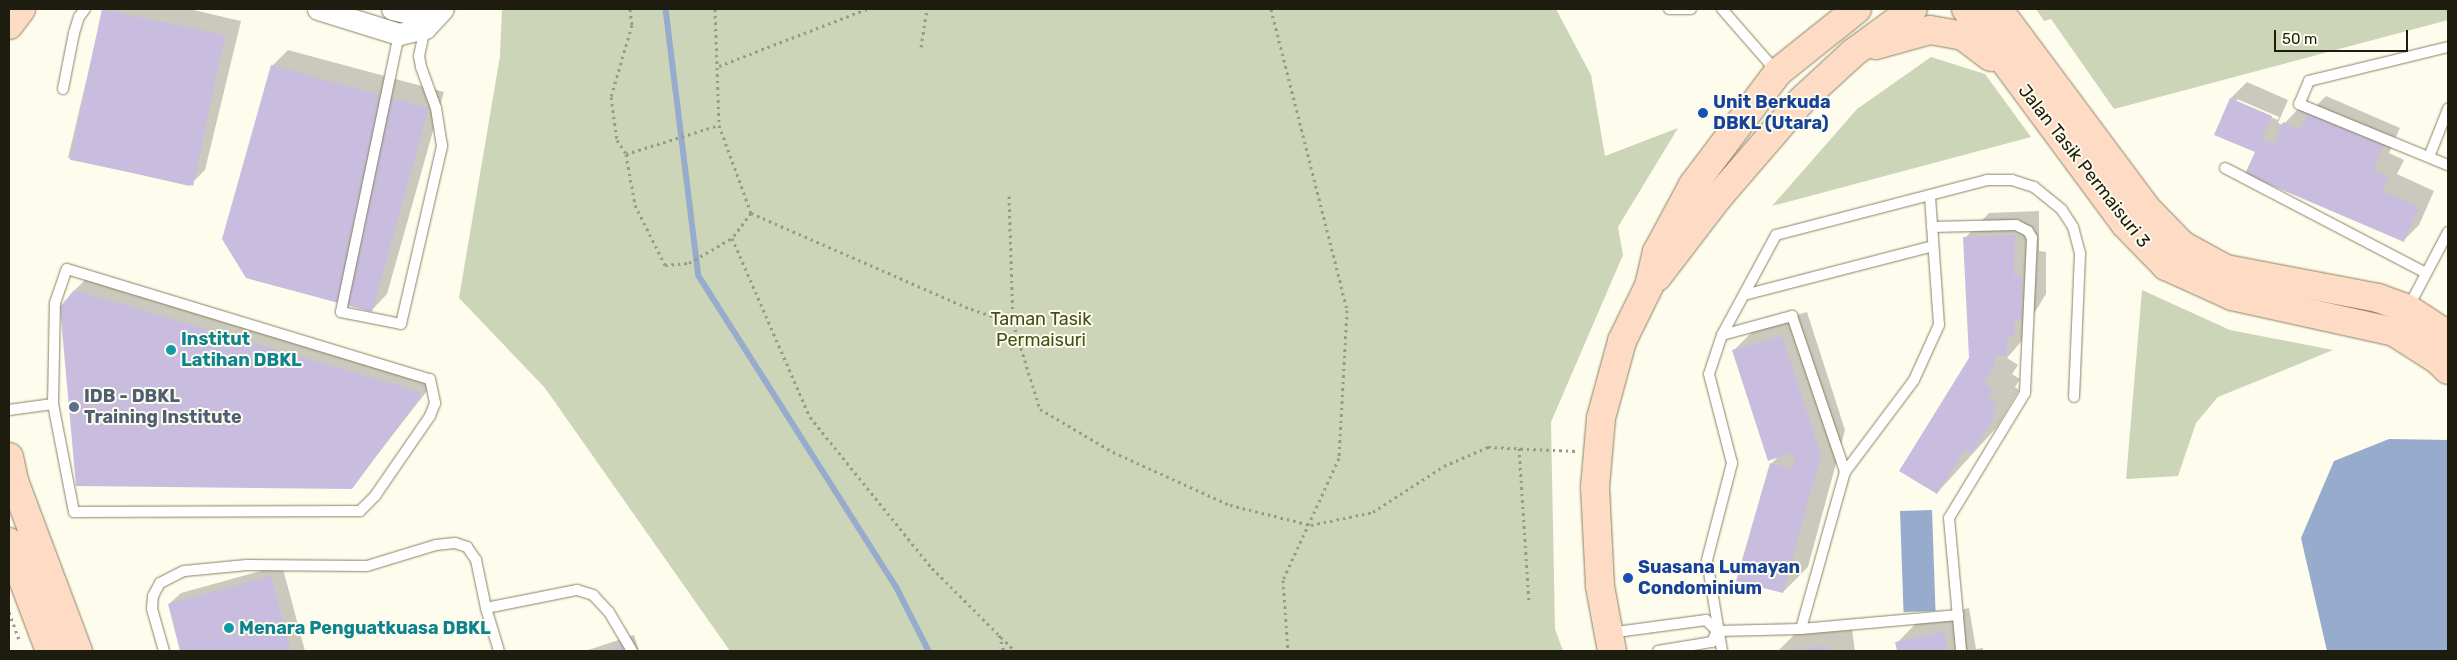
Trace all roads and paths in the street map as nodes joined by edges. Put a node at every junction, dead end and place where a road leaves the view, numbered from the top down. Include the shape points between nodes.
1 (12, 9) edge
2 (21, 9) edge
3 (85, 9) edge
4 (318, 9) edge
5 (392, 9) edge
6 (442, 9) edge
7 (630, 9) edge
8 (715, 9) edge
9 (867, 9) edge
10 (927, 9) edge
11 (1271, 9) edge
12 (1669, 9) edge
13 (1691, 9) edge
14 (1722, 9) edge
15 (1913, 9) edge
16 (1966, 9) edge
17 (1998, 9) edge
18 (1848, 13) edge
19 (9, 18) edge
20 (9, 25) edge
21 (425, 28) junction
22 (399, 34) junction
23 (921, 47) dead end
24 (2448, 47) edge
25 (1853, 53) junction
26 (719, 66) junction
27 (2011, 71) junction
28 (1778, 72) junction
29 (64, 89) dead end
30 (2448, 108) edge
31 (2446, 120) edge
32 (720, 124) junction
33 (626, 154) junction
34 (2429, 157) junction
35 (2448, 165) edge
36 (2225, 168) dead end
37 (1930, 195) junction
38 (1009, 196) dead end
39 (751, 213) junction
40 (1932, 227) junction
41 (2448, 232) edge
42 (732, 238) junction
43 (1933, 246) junction
44 (2426, 273) junction
45 (1649, 286) junction
46 (1744, 296) junction
47 (2401, 320) junction
48 (1013, 323) junction
49 (1722, 335) junction
50 (2448, 335) edge
51 (2448, 370) edge
52 (2074, 397) dead end
53 (53, 404) junction
54 (9, 410) edge
55 (1519, 448) junction
56 (1598, 452) junction
57 (9, 457) edge
58 (1845, 472) junction
59 (1311, 525) junction
60 (9, 542) edge
61 (1529, 602) dead end
62 (486, 608) junction
63 (9, 612) edge
64 (1958, 615) junction
65 (1801, 629) junction
66 (1717, 631) junction
67 (998, 634) junction
68 (1610, 642) edge
69 (21, 644) dead end
70 (50, 651) edge
71 (78, 651) edge
72 (164, 651) edge
73 (499, 651) edge
74 (632, 651) edge
75 (1004, 651) edge
76 (1015, 651) edge
77 (1288, 651) edge
78 (1658, 651) edge
79 (1722, 651) edge
80 (1961, 651) edge

1 - 19 street
2 - 20 street
3 - 29 lane via 74,32
4 - 22 street
5 - 6 street via 409,13
6 - 21 street
7 - 33 path via 632,25 611,97 617,140
8 - 26 path
9 - 26 path
10 - 23 path
11 - 59 path via 1347,310 1339,458
12 - 13 lane
14 - 28 lane
15 - 25 street
16 - 27 street, Jalan Tasik Permaisuri 3
17 - 47 street, Jalan Tasik Permaisuri 3 via 2147,209 2182,245 2226,269 2378,298
18 - 28 street
21 - 22 street
21 - 22 lane via 421,67 436,108 442,146 402,324 341,312
24 - 34 lane via 2309,81 2299,104
25 - 27 street via 1930,30 1963,36
25 - 45 street via 1801,101 1720,195
26 - 32 path
27 - 47 street, Jalan Tasik Permaisuri 3 via 2125,224 2166,266 2232,296
28 - 45 street via 1693,185 1657,252
30 - 31 lane
31 - 34 lane
32 - 33 path
32 - 39 path
33 - 42 path via 635,205 665,265 689,263
34 - 35 lane
36 - 44 lane
37 - 40 lane
37 - 46 lane via 1776,235
37 - 52 lane via 1988,180 2012,180 2034,187 2062,210 2072,227 2080,254
38 - 48 path
39 - 42 path
39 - 48 path via 971,309
40 - 43 lane
40 - 64 lane via 2016,226 2028,231 2032,238 2025,392 1949,518
41 - 44 lane
42 - 67 path via 810,417 932,568
43 - 46 lane
43 - 58 lane via 1939,325 1914,380
44 - 47 lane
45 - 56 street via 1622,341 1609,381
46 - 49 lane
47 - 50 street, Jalan Tasik Permaisuri 3
47 - 51 street, Jalan Tasik Permaisuri 3
48 - 59 path via 1040,408 1113,452 1230,505
49 - 58 lane via 1792,316
49 - 66 lane via 1708,374 1732,463 1707,560
53 - 53 lane via 55,303 67,269 430,379 435,403 430,416 360,511 74,512
53 - 54 lane
55 - 56 path
55 - 59 path via 1488,448 1444,466 1374,512
55 - 61 path
56 - 68 street via 1595,487 1600,586
57 - 71 street via 14,481
58 - 65 lane
59 - 77 path via 1283,580
60 - 70 street
62 - 72 lane via 476,560 467,547 455,543 436,545 367,566 209,567 170,576 160,583 153,596 152,609
62 - 73 lane
62 - 74 lane via 577,590 593,595 609,612
63 - 69 path
64 - 65 lane
64 - 80 lane
65 - 66 lane
66 - 68 lane via 1706,620
66 - 78 lane via 1712,642
66 - 79 lane
67 - 75 path
67 - 76 path

